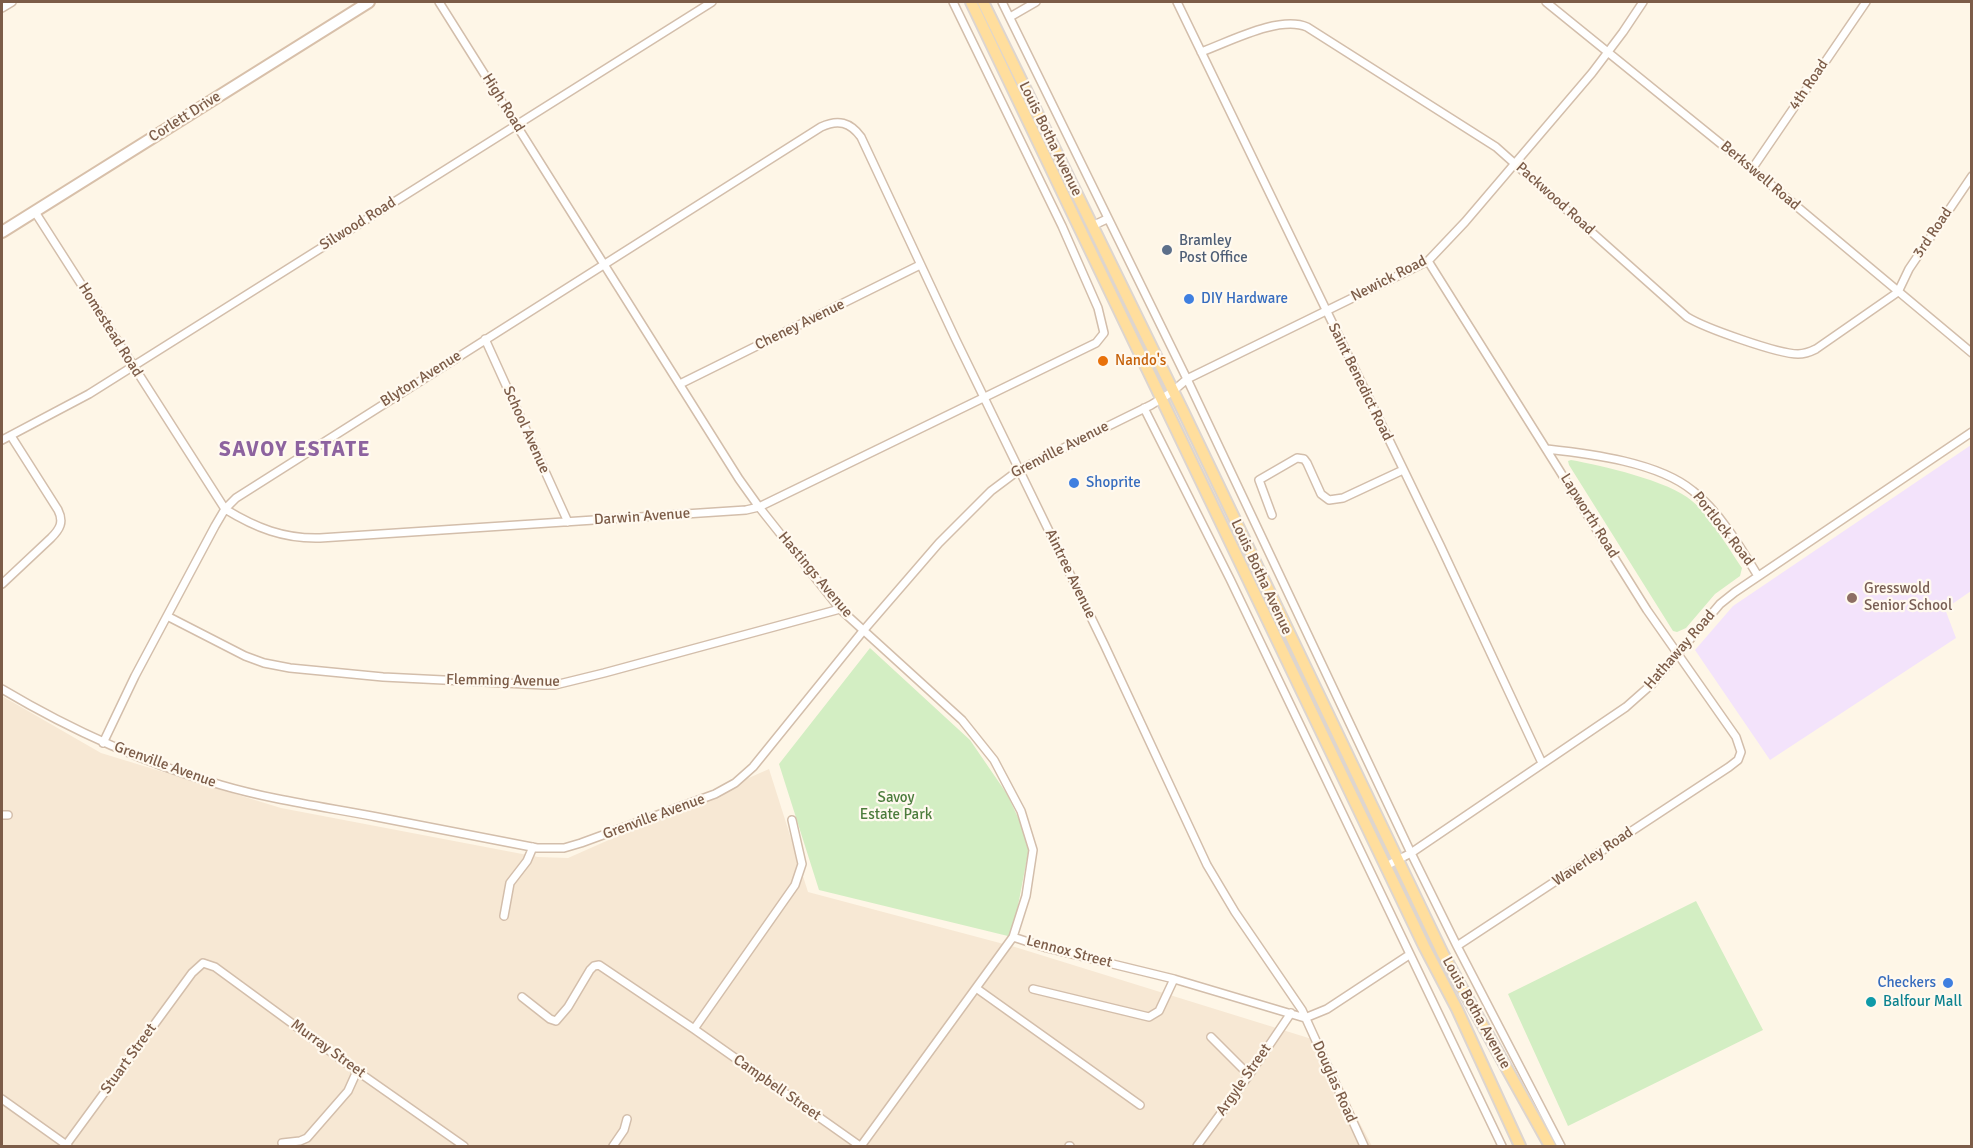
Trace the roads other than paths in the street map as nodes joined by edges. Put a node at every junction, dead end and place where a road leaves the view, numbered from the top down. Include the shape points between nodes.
1 (12, 2) edge
2 (369, 2) edge
3 (439, 2) edge
4 (712, 2) edge
5 (953, 2) edge
6 (971, 2) edge
7 (983, 2) edge
8 (1002, 2) edge
9 (1036, 2) edge
10 (1177, 2) edge
11 (1546, 2) edge
12 (1642, 2) edge
13 (1866, 2) edge
14 (2, 8) edge
15 (1010, 17) junction
16 (1202, 52) junction
17 (1608, 53) junction
18 (847, 123) joint
19 (517, 124) junction
20 (1516, 163) junction
21 (1752, 169) junction
22 (1971, 176) edge
23 (567, 204) joint
24 (35, 212) junction
25 (1107, 219) junction
26 (1076, 220) junction
27 (1062, 226) junction
28 (1092, 226) junction
29 (2, 232) edge
30 (1428, 261) junction
31 (605, 265) junction
32 (920, 265) junction
33 (1898, 292) junction
34 (1115, 301) junction
35 (1098, 308) junction
36 (1326, 311) junction
37 (485, 339) junction
38 (1100, 340) joint
39 (1971, 353) edge
40 (132, 366) junction
41 (1186, 379) junction
42 (680, 384) junction
43 (1172, 392) junction
44 (984, 397) junction
45 (1161, 399) junction
46 (1144, 408) junction
47 (1971, 432) edge
48 (11, 435) junction
49 (2, 440) edge
50 (185, 449) joint
51 (1547, 449) junction
52 (1019, 470) junction
53 (1403, 470) junction
54 (759, 507) junction
55 (225, 509) junction
56 (1272, 515) dead end
57 (568, 522) junction
58 (1758, 576) junction
59 (2, 584) edge
60 (840, 609) junction
61 (167, 616) junction
62 (863, 631) junction
63 (1678, 655) junction
64 (2, 689) edge
65 (103, 743) junction
66 (1542, 763) junction
67 (1729, 767) joint
68 (792, 820) dead end
69 (533, 847) junction
70 (1411, 853) junction
71 (1398, 860) junction
72 (1386, 866) junction
73 (504, 916) dead end
74 (1013, 937) junction
75 (1457, 946) junction
76 (1409, 955) junction
77 (192, 973) joint
78 (1174, 980) junction
79 (976, 988) junction
80 (1033, 989) dead end
81 (522, 997) dead end
82 (1291, 1013) junction
83 (1305, 1018) junction
84 (694, 1029) junction
85 (1211, 1037) dead end
86 (357, 1071) junction
87 (1249, 1075) junction
88 (2, 1099) edge
89 (1140, 1105) dead end
90 (627, 1119) dead end
91 (282, 1143) dead end
92 (67, 1146) edge
93 (464, 1146) edge
94 (614, 1146) edge
95 (861, 1146) edge
96 (1197, 1146) edge
97 (1364, 1146) edge
98 (1502, 1146) edge
99 (1520, 1146) edge
100 (1550, 1146) edge
101 (1561, 1146) edge

1 - 14 street
2 - 24 main road, Corlett Drive
3 - 19 street, High Road
4 - 19 street, Silwood Road
5 - 27 street, Louis Botha Avenue
6 - 26 main road, Louis Botha Avenue
7 - 28 main road, Louis Botha Avenue
8 - 15 street, Louis Botha Avenue
9 - 15 street
10 - 16 street, Saint Benedict Road
11 - 17 street, Berkswell Road
12 - 17 street, Newick Road
13 - 21 street, 4th Road
15 - 25 street, Louis Botha Avenue
16 - 20 street, Packwood Road via 1278,24 1299,24 1469,129
16 - 36 street, Saint Benedict Road
17 - 20 street, Newick Road
17 - 21 street, Berkswell Road
18 - 31 street, Blyton Avenue via 821,127
18 - 32 street, Aintree Avenue via 861,137
19 - 23 street, High Road
19 - 40 street, Silwood Road
20 - 30 street, Newick Road
20 - 33 street, Packwood Road via 1687,317 1749,341 1806,354
21 - 33 street, Berkswell Road
22 - 33 street, 3rd Road via 1908,269
23 - 31 street, Hastings Avenue
24 - 29 main road, Corlett Drive
24 - 40 street, Homestead Road
25 - 28 street
25 - 41 street, Louis Botha Avenue
26 - 27 street
26 - 34 main road, Louis Botha Avenue
27 - 35 street, Louis Botha Avenue
28 - 43 main road, Louis Botha Avenue
30 - 36 street, Newick Road
30 - 51 street, Lapworth Road
31 - 37 street, Blyton Avenue
31 - 42 street, Hastings Avenue
32 - 42 street, Cheney Avenue
32 - 44 street, Aintree Avenue
33 - 39 street, Berkswell Road
34 - 35 street
34 - 45 main road, Louis Botha Avenue
35 - 38 street, Louis Botha Avenue via 1104,333
36 - 41 street, Newick Road
36 - 53 street, Saint Benedict Road
37 - 55 street, Blyton Avenue via 247,490
37 - 57 street, School Avenue
38 - 44 street, Darwin Avenue
40 - 48 street, Silwood Road via 69,406
40 - 50 street, Homestead Road
41 - 43 street, Newick Road
41 - 70 street, Louis Botha Avenue
42 - 54 street, Hastings Avenue
43 - 45 street, Grenville Avenue
43 - 71 main road, Louis Botha Avenue
44 - 52 street, Aintree Avenue
44 - 54 street, Darwin Avenue
45 - 46 street, Grenville Avenue
45 - 72 main road, Louis Botha Avenue
46 - 52 street, Grenville Avenue
46 - 76 street, Louis Botha Avenue
47 - 58 street, Hathaway Road
48 - 49 street, Silwood Road
48 - 59 street via 58,510 61,522 58,531
50 - 55 street, Darwin Avenue
51 - 58 street, Portlock Road via 1614,459 1684,484 1714,513
51 - 63 street, Lapworth Road
52 - 62 street, Grenville Avenue via 958,523
52 - 83 street, Aintree Avenue via 1207,865
53 - 56 street via 1343,498 1329,500 1321,494 1304,459 1297,458 1258,480
53 - 66 street, Saint Benedict Road
54 - 57 street, Darwin Avenue via 735,512
54 - 60 street, Hastings Avenue
55 - 57 street, Darwin Avenue via 268,532 294,538
55 - 61 street, Blyton Avenue
58 - 63 street, Hathaway Road via 1726,599
60 - 61 street, Flemming Avenue via 555,685 382,677 290,668 245,656
60 - 62 street, Hastings Avenue
61 - 65 street, Blyton Avenue
62 - 69 street, Grenville Avenue via 758,761 728,788 581,843 564,848
62 - 74 street, Hastings Avenue via 975,735 994,760 1021,811 1033,857
63 - 66 street, Hathaway Road via 1633,701
63 - 67 street, Lapworth Road via 1739,742 1740,756
64 - 65 street, Grenville Avenue
65 - 69 street, Grenville Avenue via 222,785 275,798
66 - 70 street, Hathaway Road
67 - 75 street, Waverley Road
68 - 84 street via 802,864 795,885
69 - 73 street via 510,883
70 - 71 street, Hathaway Road
70 - 75 street, Louis Botha Avenue
71 - 72 street, Hathaway Road
71 - 100 main road, Louis Botha Avenue via 1443,954
72 - 99 main road, Louis Botha Avenue
74 - 78 street, Lennox Street
74 - 79 street, Lennox Street
75 - 101 street, Louis Botha Avenue
76 - 83 street via 1327,1009
76 - 98 street, Louis Botha Avenue
77 - 86 street, Murray Street via 203,963 215,967
77 - 92 street, Stuart Street
78 - 80 street via 1159,1011 1149,1017
78 - 82 street, Lennox Street
79 - 89 street
79 - 95 street, Lennox Street
81 - 84 street, Campbell Street via 556,1021 590,970 599,965
82 - 83 street, Lennox Street
82 - 87 street, Argyle Street
83 - 97 street, Douglas Road
84 - 95 street, Campbell Street
85 - 87 street
86 - 91 street via 348,1091 307,1138
86 - 93 street, Murray Street
87 - 96 street, Argyle Street
88 - 92 street
90 - 94 street

